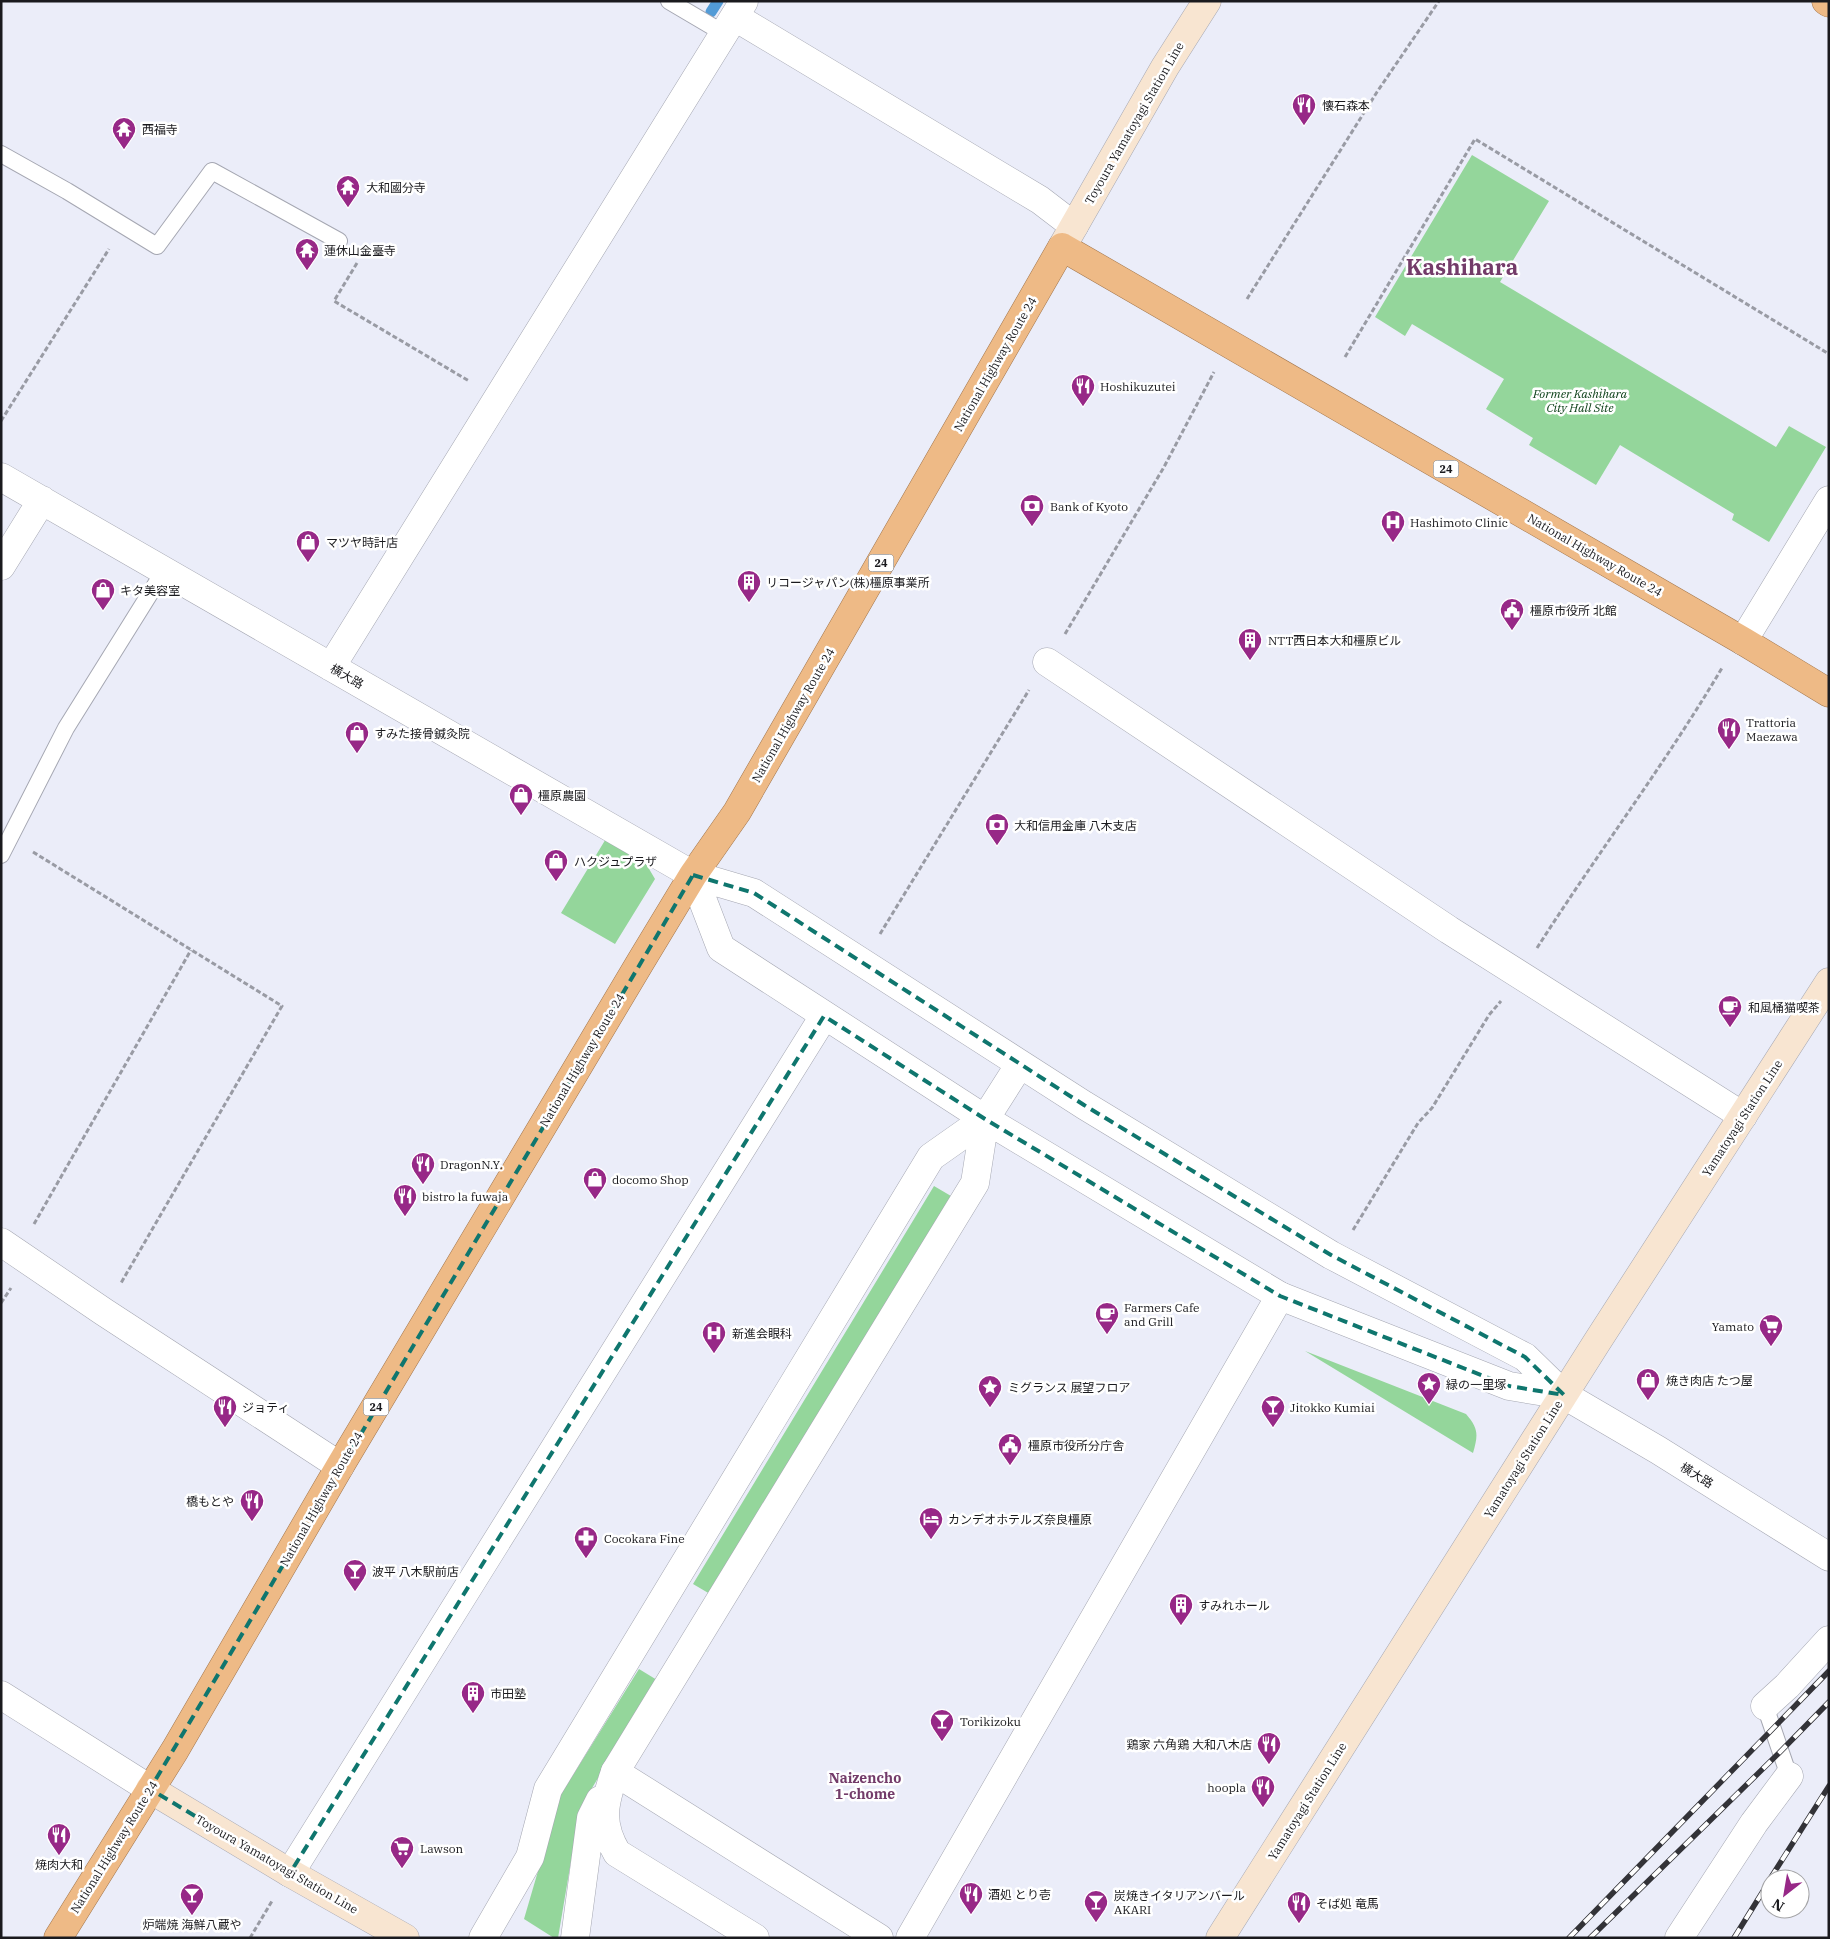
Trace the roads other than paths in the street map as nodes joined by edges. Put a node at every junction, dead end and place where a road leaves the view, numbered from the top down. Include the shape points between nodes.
1 (669, 1) edge
2 (1207, 1) edge
3 (735, 17) edge
4 (1, 154) edge
5 (1068, 236) junction
6 (339, 241) road end
7 (1, 477) edge
8 (42, 500) junction
9 (1829, 500) edge
10 (1, 566) edge
11 (164, 571) junction
12 (1743, 641) junction
13 (1048, 662) dead end
14 (331, 666) junction
15 (1829, 693) edge
16 (1, 856) edge
17 (693, 875) junction
18 (1829, 982) edge
19 (824, 1016) junction
20 (1020, 1064) junction
21 (1743, 1116) junction
22 (985, 1119) junction
23 (10, 1248) edge
24 (1280, 1296) junction
25 (1564, 1395) junction
26 (340, 1466) junction
27 (1829, 1557) edge
28 (1829, 1640) edge
29 (1, 1695) edge
30 (1765, 1706) joint
31 (615, 1772) junction
32 (1789, 1776) joint
33 (150, 1789) junction
34 (290, 1873) junction
35 (58, 1938) edge
36 (405, 1938) edge
37 (484, 1938) edge
38 (575, 1938) edge
39 (755, 1938) edge
40 (879, 1938) edge
41 (910, 1938) edge
42 (1220, 1938) edge
43 (1678, 1938) edge

1 - 3 lane
2 - 5 main road, Toyoura Yamatoyagi Station Line via 1165,67
3 - 5 street via 1040,200
3 - 14 street
4 - 6 lane via 157,246 212,171
5 - 12 highway, National Highway Route 24 / 24
5 - 17 highway, National Highway Route 24 / 24 via 737,812
7 - 8 street, 横大路
8 - 10 street
8 - 11 street, 横大路
9 - 12 street
11 - 14 street, 横大路
11 - 16 lane via 66,728
12 - 15 highway, National Highway Route 24 / 24
13 - 21 street via 1449,930
14 - 17 street, 横大路
17 - 19 street via 721,948
17 - 20 street, 横大路 via 754,893
17 - 26 highway, National Highway Route 24 / 24
18 - 21 main road, Yamatoyagi Station Line
19 - 22 street
19 - 34 street
20 - 22 street
20 - 25 street, 横大路 via 1331,1255 1525,1357
21 - 25 main road, Yamatoyagi Station Line
22 - 24 street
22 - 31 street via 975,1183
22 - 37 street via 931,1157 548,1789 530,1858
23 - 26 street
24 - 25 street via 1509,1386
24 - 41 street
25 - 27 street, 横大路
25 - 42 main road, Yamatoyagi Station Line
26 - 33 highway, National Highway Route 24 / 24
28 - 30 street
29 - 33 street
30 - 32 lane
31 - 38 street via 591,1818
31 - 39 street via 606,1799 605,1822 617,1852
31 - 40 street
32 - 43 street
33 - 34 main road, Toyoura Yamatoyagi Station Line
33 - 35 highway, National Highway Route 24 / 24
34 - 36 main road, Toyoura Yamatoyagi Station Line

